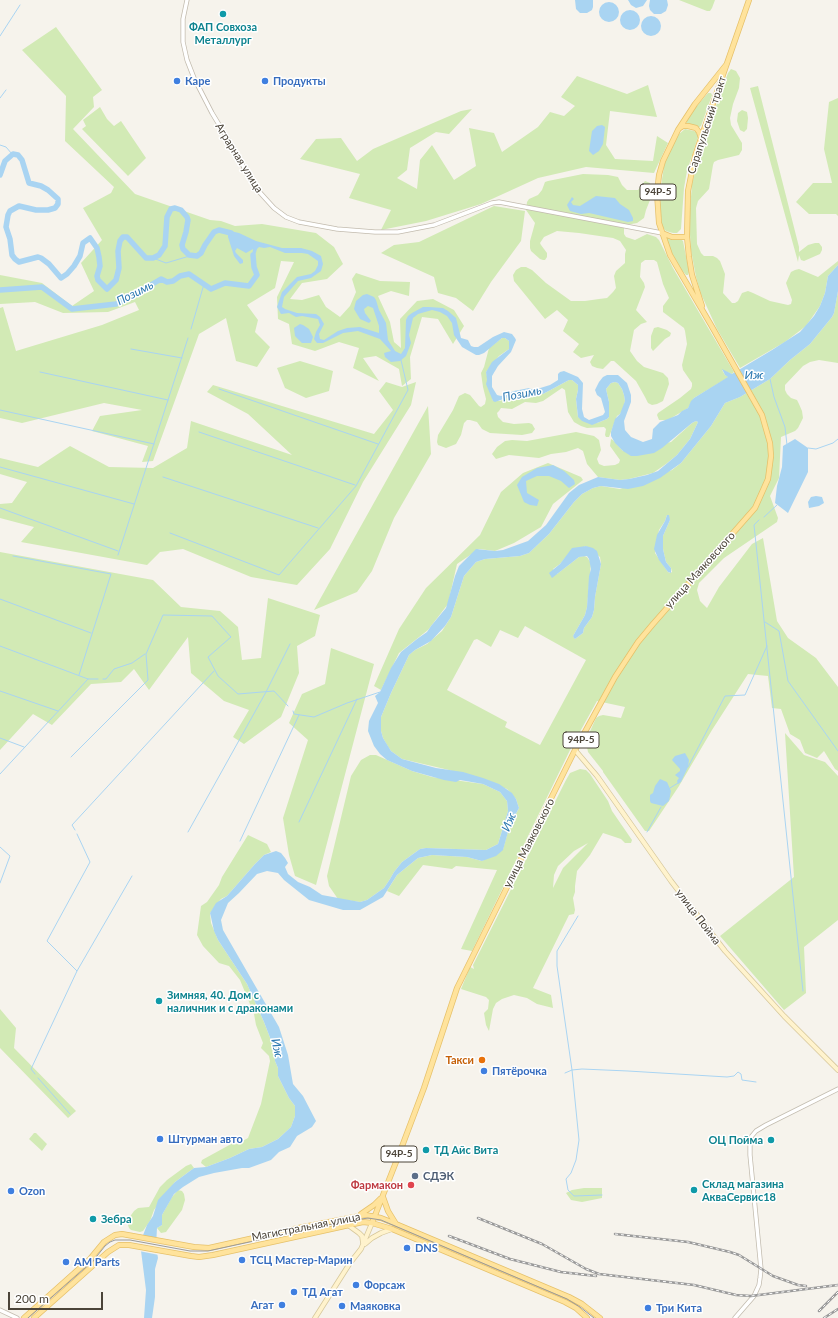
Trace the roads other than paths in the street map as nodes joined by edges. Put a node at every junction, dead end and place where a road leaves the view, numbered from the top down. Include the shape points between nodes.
1 (187, 0) edge
2 (749, 0) edge
3 (726, 65) junction
4 (678, 130) junction
5 (701, 138) junction
6 (662, 233) junction
7 (687, 237) junction
8 (711, 325) junction
9 (753, 398) joint
10 (575, 750) junction
11 (838, 1070) edge
12 (838, 1089) edge
13 (383, 1197) junction
14 (358, 1216) junction
15 (374, 1216) junction
16 (372, 1223) junction
17 (396, 1224) junction
18 (348, 1225) junction
19 (392, 1229) junction
20 (363, 1246) junction
21 (0, 1310) edge
22 (17, 1318) edge
23 (24, 1318) edge
24 (34, 1318) edge
25 (315, 1318) edge
26 (587, 1318) edge
27 (600, 1318) edge
28 (735, 1318) edge

1 - 6 street, Аграрная улица via 183,19 183,42 194,78 254,186 282,214 299,222 323,227 389,233 434,225 495,202 503,202
2 - 3 main road, Сарапульский тракт / 94Р-5
3 - 4 main road, Сарапульский тракт / 94Р-5
3 - 5 main road, Сарапульский тракт / 94Р-5
4 - 5 main road via 683,126 696,128
4 - 6 main road, Сарапульский тракт / 94Р-5 via 659,175 658,208
5 - 7 main road, Сарапульский тракт / 94Р-5 via 688,191
6 - 7 main road
6 - 8 main road, Сарапульский тракт / 94Р-5 via 670,255
7 - 8 main road, Сарапульский тракт / 94Р-5 via 692,275 702,307
8 - 9 main road, Сарапульский тракт / 94Р-5
9 - 10 main road, улица Маяковского / 94Р-5 via 765,423 771,456 768,479 755,508 638,642 615,677
10 - 11 main road, улица Пойма via 597,776 725,952
10 - 13 main road, улица Маяковского / 94Р-5 via 457,988 424,1088
12 - 28 street via 766,1125 751,1137 750,1155 760,1278 754,1296
13 - 14 main road
13 - 15 main road, улица Маяковского / 94Р-5
13 - 17 main road
14 - 15 main road, Магистральная улица
14 - 23 main road, Магистральная улица via 209,1248 115,1235 108,1238 80,1268
15 - 16 main road, улица Маяковского / 94Р-5
15 - 17 main road, Магистральная улица
16 - 18 main road, Магистральная улица
16 - 19 main road, Магистральная улица
16 - 20 main road, улица Маяковского
17 - 27 main road, Магистральная улица via 569,1297 586,1306
18 - 20 main road via 362,1236
18 - 24 main road, Магистральная улица via 213,1255 191,1256 119,1245
19 - 20 main road via 381,1232
19 - 26 main road, Магистральная улица via 565,1302
20 - 25 main road, улица Маяковского
21 - 22 street

